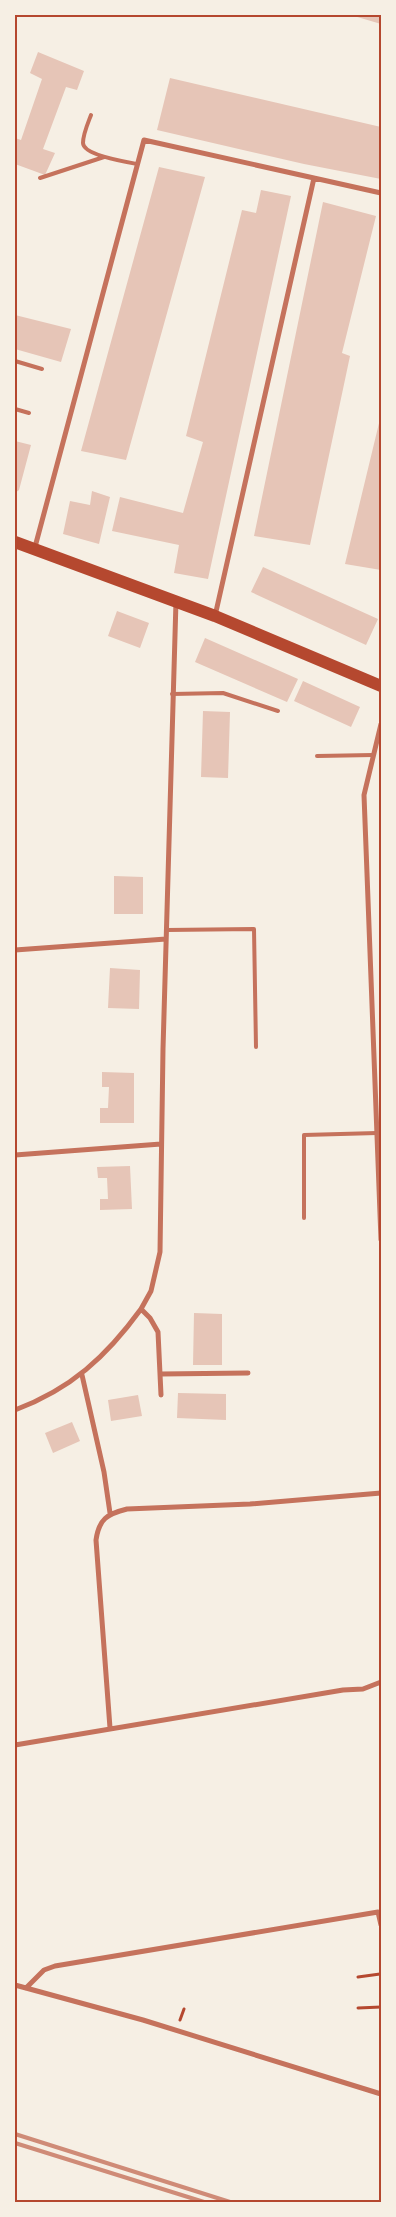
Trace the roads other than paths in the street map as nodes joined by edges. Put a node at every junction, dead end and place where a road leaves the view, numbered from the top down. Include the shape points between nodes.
1 (90, 115) dead end
2 (106, 156) junction
3 (137, 164) junction
4 (40, 178) dead end
5 (314, 178) junction
6 (381, 193) edge
7 (15, 361) edge
8 (42, 369) dead end
9 (15, 409) edge
10 (29, 413) dead end
11 (15, 542) edge
12 (35, 548) junction
13 (176, 601) junction
14 (215, 616) junction
15 (381, 686) edge
16 (172, 694) junction
17 (278, 711) dead end
18 (381, 724) edge
19 (373, 755) junction
20 (317, 756) dead end
21 (166, 930) junction
22 (166, 939) junction
23 (15, 950) edge
24 (256, 1047) dead end
25 (377, 1133) junction
26 (161, 1144) junction
27 (15, 1155) edge
28 (304, 1218) dead end
29 (381, 1240) edge
30 (140, 1309) junction
31 (161, 1374) junction
32 (248, 1374) dead end
33 (82, 1375) junction
34 (161, 1395) dead end
35 (15, 1410) edge
36 (381, 1493) edge
37 (110, 1513) junction
38 (381, 1682) edge
39 (110, 1728) junction
40 (15, 1745) edge
41 (380, 1912) edge
42 (381, 1925) edge
43 (15, 1985) edge
44 (26, 1988) junction
45 (381, 2094) edge

1 - 2 lane via 83,144 85,149
2 - 3 lane
2 - 4 lane
3 - 5 street via 144,140
3 - 12 street
5 - 6 street
5 - 14 street
7 - 8 lane
9 - 10 lane
11 - 12 main road
12 - 13 main road
13 - 14 main road
13 - 16 street
14 - 15 main road
16 - 17 lane via 223,693
16 - 21 street
18 - 19 street
19 - 20 lane
19 - 25 street via 364,795
21 - 22 street
21 - 24 lane via 254,929
22 - 23 street
22 - 26 street
25 - 28 lane via 304,1135
25 - 29 street
26 - 27 street
26 - 30 street via 160,1252 151,1291
30 - 31 street via 158,1332
30 - 33 street via 124,1332
31 - 32 street
31 - 34 street
33 - 35 street via 37,1402
33 - 37 street
36 - 37 street via 250,1504 127,1509
37 - 39 street via 98,1527 96,1540
38 - 39 street via 363,1689
39 - 40 street
41 - 42 street
41 - 44 street via 55,1966 44,1970
43 - 44 street
44 - 45 street via 143,2020

